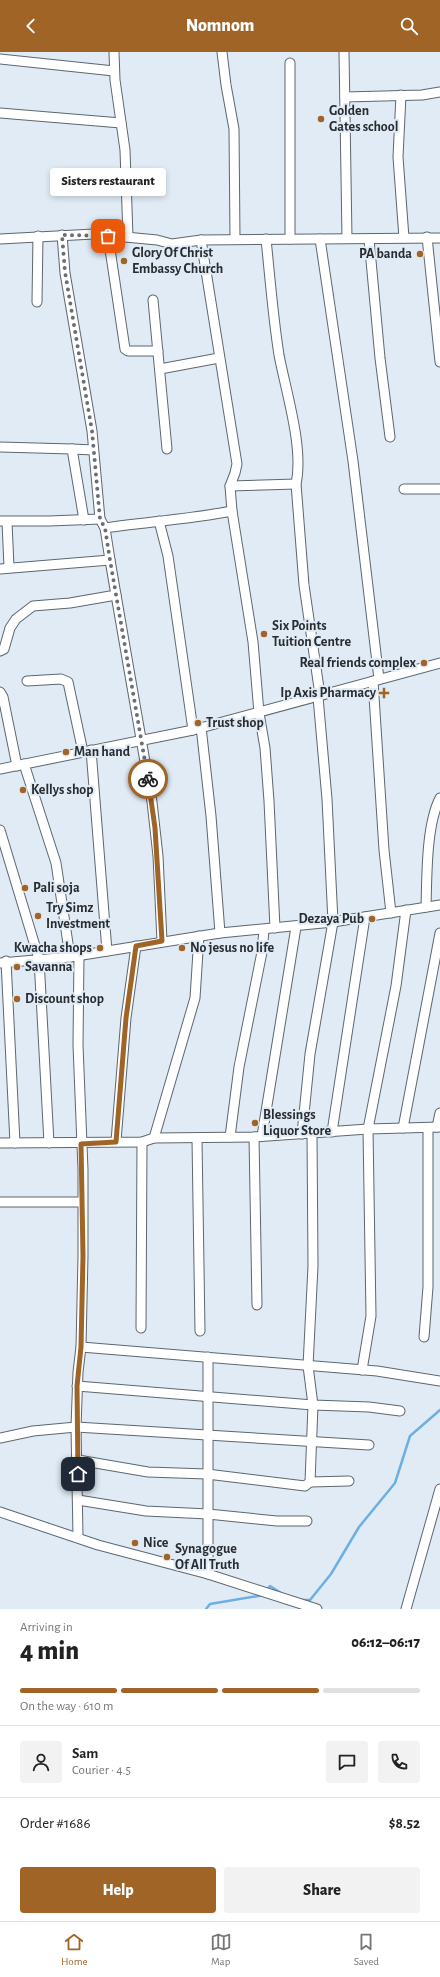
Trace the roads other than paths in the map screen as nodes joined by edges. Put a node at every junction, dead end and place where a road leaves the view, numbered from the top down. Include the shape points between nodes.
1 (114, 52) edge
2 (222, 52) edge
3 (344, 52) edge
4 (0, 59) edge
5 (290, 63) dead end
6 (114, 71) junction
7 (440, 92) edge
8 (401, 95) junction
9 (344, 97) junction
10 (0, 113) edge
11 (121, 123) junction
12 (0, 229) edge
13 (62, 235) junction
14 (38, 236) junction
15 (108, 236) junction
16 (128, 237) junction
17 (427, 237) junction
18 (347, 238) junction
19 (404, 238) junction
20 (440, 238) edge
21 (0, 239) edge
22 (290, 239) junction
23 (320, 239) junction
24 (369, 239) junction
25 (201, 240) junction
26 (235, 240) junction
27 (266, 240) junction
28 (153, 300) dead end
29 (37, 302) dead end
30 (158, 351) junction
31 (219, 358) junction
32 (440, 362) edge
33 (160, 369) junction
34 (390, 437) dead end
35 (0, 447) edge
36 (72, 449) junction
37 (167, 449) dead end
38 (93, 450) junction
39 (296, 484) junction
40 (230, 486) junction
41 (404, 489) dead end
42 (440, 489) edge
43 (232, 511) junction
44 (100, 519) junction
45 (84, 520) junction
46 (4, 521) edge
47 (159, 521) junction
48 (105, 528) junction
49 (110, 560) junction
50 (4, 568) edge
51 (116, 594) junction
52 (0, 651) edge
53 (440, 663) edge
54 (376, 680) junction
55 (27, 682) dead end
56 (0, 692) edge
57 (319, 696) junction
58 (259, 713) junction
59 (197, 729) junction
60 (140, 740) junction
61 (87, 751) junction
62 (20, 765) junction
63 (0, 769) edge
64 (440, 798) edge
65 (0, 830) edge
66 (440, 905) edge
67 (426, 907) junction
68 (406, 910) junction
69 (391, 913) junction
70 (365, 917) junction
71 (333, 922) junction
72 (296, 927) junction
73 (275, 928) junction
74 (264, 930) junction
75 (220, 933) junction
76 (440, 933) edge
77 (199, 936) junction
78 (162, 941) junction
79 (136, 946) junction
80 (107, 951) junction
81 (74, 956) junction
82 (39, 959) junction
83 (3, 962) edge
84 (440, 1113) edge
85 (403, 1128) junction
86 (435, 1128) edge
87 (368, 1129) junction
88 (332, 1132) junction
89 (302, 1134) junction
90 (312, 1134) junction
91 (258, 1136) junction
92 (230, 1137) junction
93 (154, 1138) junction
94 (197, 1139) junction
95 (116, 1142) junction
96 (142, 1142) junction
97 (0, 1143) edge
98 (15, 1143) junction
99 (49, 1143) junction
100 (81, 1144) junction
101 (0, 1202) edge
102 (82, 1202) junction
103 (257, 1305) dead end
104 (141, 1328) dead end
105 (200, 1331) dead end
106 (424, 1338) dead end
107 (81, 1347) junction
108 (208, 1357) junction
109 (308, 1366) junction
110 (362, 1370) junction
111 (440, 1381) edge
112 (77, 1386) junction
113 (209, 1396) junction
114 (313, 1405) junction
115 (400, 1411) dead end
116 (76, 1427) junction
117 (207, 1436) junction
118 (0, 1438) edge
119 (313, 1443) junction
120 (369, 1445) dead end
121 (78, 1460) junction
122 (207, 1474) junction
123 (349, 1481) dead end
124 (310, 1482) junction
125 (440, 1489) edge
126 (78, 1500) junction
127 (0, 1512) edge
128 (208, 1514) junction
129 (307, 1521) dead end
130 (78, 1538) junction
131 (208, 1574) junction
132 (317, 1609) edge
133 (406, 1609) edge

1 - 6 street
2 - 26 street via 234,130
3 - 9 street
4 - 6 street
5 - 22 street
6 - 11 street
7 - 8 street
8 - 9 street
8 - 19 street via 398,157
9 - 18 street
10 - 11 street
11 - 16 street via 125,150
12 - 21 street
13 - 14 street
13 - 15 street
13 - 38 street via 65,272 87,397
14 - 21 street
14 - 29 street
15 - 16 street
15 - 30 street via 124,349
16 - 25 street via 172,244
17 - 19 street
17 - 20 street
17 - 32 street
18 - 23 street
18 - 24 street
19 - 24 street
22 - 23 street
22 - 27 street
23 - 54 street via 353,461
24 - 34 street via 378,347
25 - 26 street
25 - 31 street
26 - 27 street
27 - 39 street via 277,339 296,446
28 - 30 street
30 - 33 street
31 - 33 street
31 - 40 street via 237,464
33 - 37 street
35 - 36 street
36 - 38 street
36 - 45 street
38 - 44 street
39 - 40 street
39 - 57 street via 304,585
40 - 43 street
41 - 42 street
43 - 47 street
43 - 58 street via 253,642
44 - 45 street
44 - 48 street
45 - 46 street
46 - 50 street
47 - 48 street
47 - 59 street via 168,556
48 - 49 street
49 - 50 street
49 - 51 street
51 - 52 street via 70,603 33,606 16,619 10,628 4,649
51 - 60 street via 136,702
53 - 54 street
54 - 57 street
54 - 69 street via 384,850
55 - 61 street via 61,679 68,682
56 - 62 street
57 - 58 street
57 - 71 street
58 - 59 street
58 - 73 street via 265,748 269,801
59 - 60 street
59 - 75 street via 211,816
60 - 61 street
60 - 78 street via 155,828
61 - 62 street
61 - 80 street
62 - 63 street
62 - 81 street via 56,863
64 - 67 street via 436,806 428,848
65 - 82 street
66 - 67 street
67 - 68 street
68 - 69 street
68 - 87 street via 396,986
69 - 70 street
70 - 71 street
70 - 88 street
71 - 72 street
71 - 89 street via 310,1054
72 - 73 street
72 - 91 street
73 - 74 street
74 - 75 street
74 - 92 street via 239,1067
75 - 77 street
76 - 85 street
77 - 78 street
77 - 93 street via 195,998
78 - 79 street
79 - 80 street
79 - 95 street via 126,1018
80 - 81 street
81 - 82 street
81 - 100 street
82 - 83 street
82 - 99 street
83 - 98 street
84 - 86 street
85 - 86 street
85 - 87 street
86 - 106 street
87 - 88 street
87 - 110 street via 371,1316
88 - 90 street
89 - 90 street
89 - 91 street
90 - 109 street via 314,1266
91 - 92 street
91 - 103 street
92 - 94 street
93 - 94 street
93 - 96 street
94 - 105 street
95 - 96 street
95 - 100 street
96 - 104 street
97 - 98 street
98 - 99 street
99 - 100 street
100 - 102 street
101 - 102 street
102 - 107 street
107 - 108 street
107 - 112 street
108 - 109 street
108 - 113 street
109 - 110 street
109 - 114 street
110 - 111 street
112 - 113 street
112 - 116 street
113 - 114 street
113 - 117 street
114 - 115 street
114 - 119 street
116 - 117 street
116 - 118 street via 26,1432
116 - 121 street
117 - 119 street
117 - 122 street
119 - 120 street
119 - 124 street
121 - 122 street via 148,1472
121 - 126 street
122 - 124 street via 305,1486
122 - 128 street
123 - 124 street
125 - 133 street
126 - 128 street via 146,1511
126 - 130 street
127 - 130 street
128 - 129 street via 277,1521
128 - 131 street
130 - 131 street
131 - 132 street

